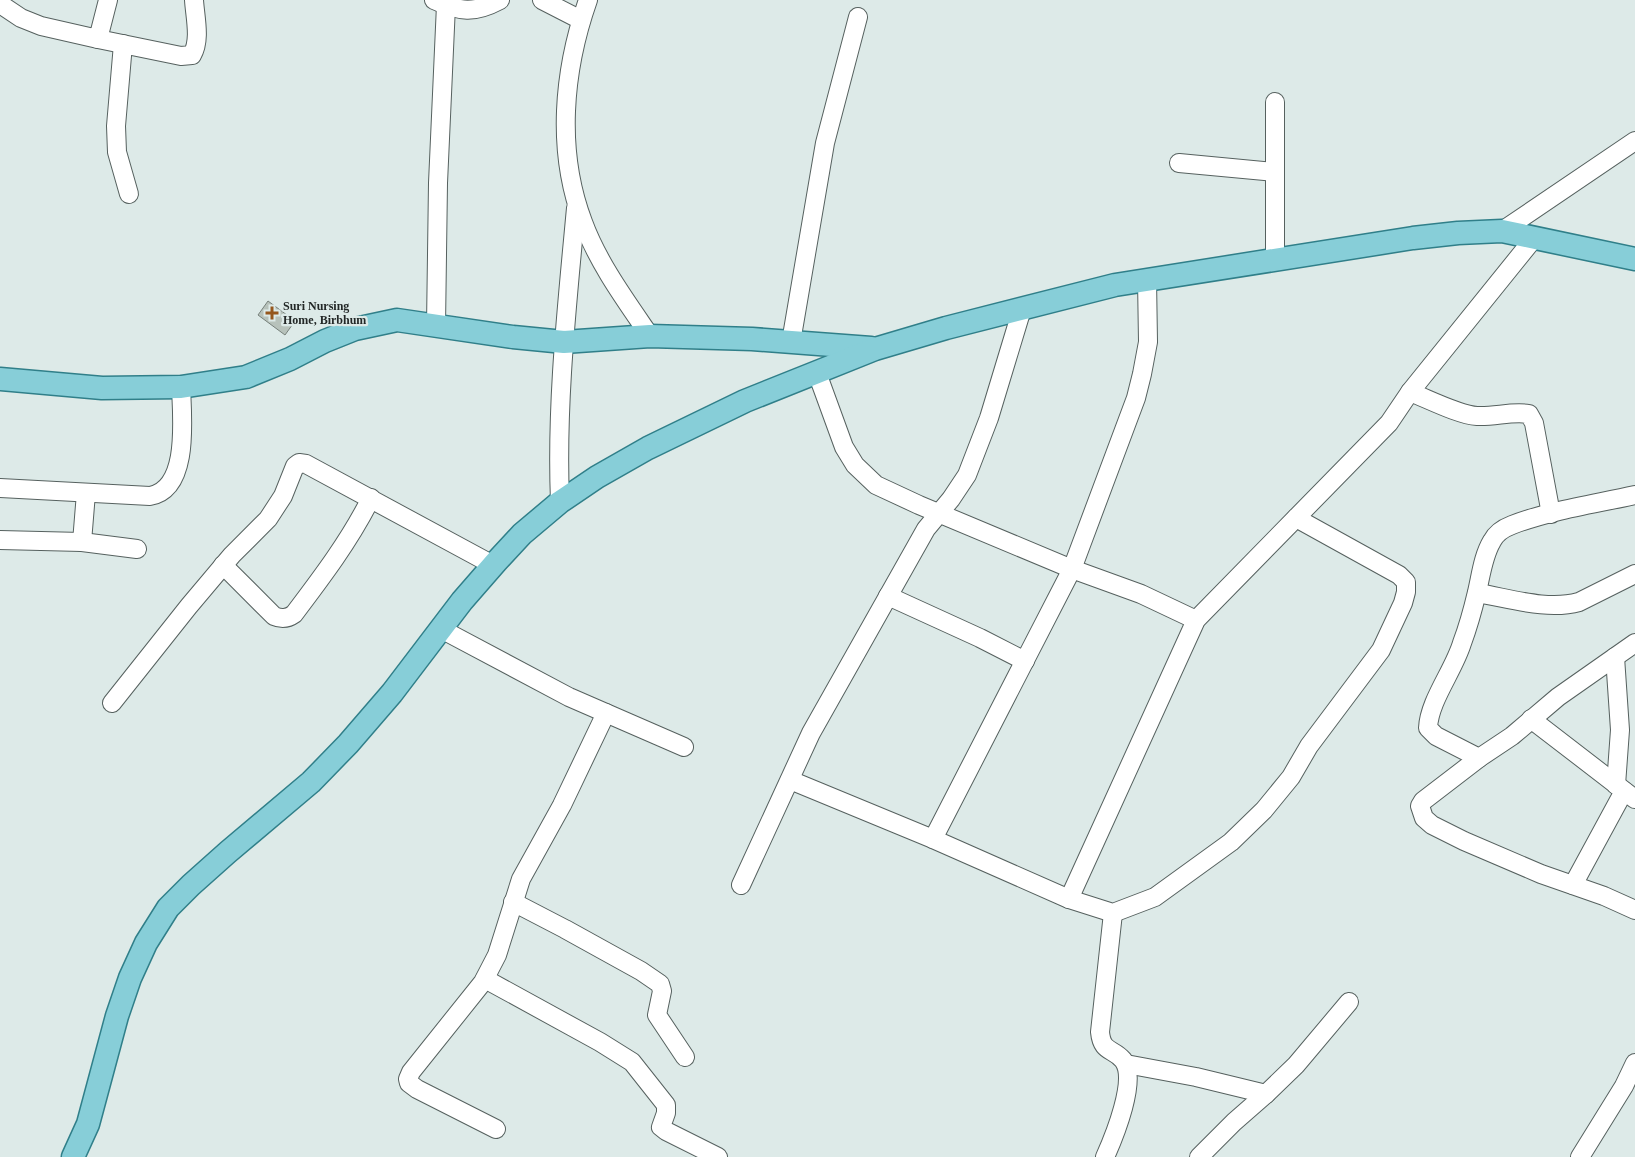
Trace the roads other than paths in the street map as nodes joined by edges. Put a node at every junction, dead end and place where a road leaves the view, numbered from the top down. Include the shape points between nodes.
1 (108, 0) edge
2 (194, 0) edge
3 (500, 0) edge
4 (542, 0) edge
5 (588, 0) edge
6 (440, 3) edge
7 (0, 4) edge
8 (858, 17) dead end
9 (581, 20) junction
10 (98, 39) junction
11 (124, 44) junction
12 (1275, 102) dead end
13 (1635, 141) edge
14 (1179, 163) dead end
15 (1275, 172) junction
16 (129, 194) dead end
17 (576, 203) junction
18 (1502, 232) junction
19 (1535, 237) junction
20 (1275, 259) junction
21 (1635, 259) edge
22 (1147, 279) junction
23 (1022, 309) junction
24 (436, 326) junction
25 (650, 336) junction
26 (564, 342) junction
27 (791, 342) junction
28 (875, 349) junction
29 (817, 373) junction
30 (0, 379) edge
31 (181, 387) junction
32 (1410, 392) junction
33 (0, 488) edge
34 (86, 493) junction
35 (1635, 495) edge
36 (371, 498) junction
37 (560, 502) junction
38 (938, 513) junction
39 (1551, 514) junction
40 (1296, 518) junction
41 (0, 540) edge
42 (82, 542) junction
43 (137, 549) dead end
44 (224, 565) junction
45 (493, 565) junction
46 (1072, 569) junction
47 (1635, 574) edge
48 (1477, 592) junction
49 (888, 596) junction
50 (1196, 620) junction
51 (441, 629) junction
52 (1635, 643) edge
53 (1615, 657) junction
54 (1025, 662) junction
55 (112, 704) dead end
56 (606, 713) junction
57 (1531, 719) junction
58 (1627, 736) edge
59 (684, 747) dead end
60 (1478, 758) junction
61 (790, 780) junction
62 (1625, 792) edge
63 (933, 840) junction
64 (741, 885) dead end
65 (1573, 885) junction
66 (1069, 899) junction
67 (513, 902) junction
68 (1635, 910) edge
69 (1113, 913) junction
70 (485, 979) junction
71 (1350, 1002) dead end
72 (685, 1057) dead end
73 (1126, 1064) junction
74 (1633, 1075) edge
75 (1266, 1094) junction
76 (496, 1129) dead end
77 (73, 1157) edge
78 (718, 1157) edge
79 (1105, 1157) edge
80 (1199, 1157) edge
81 (1580, 1157) edge

1 - 10 street
2 - 11 street via 197,37 192,55 181,56
3 - 6 street via 477,10 463,10
4 - 9 street
5 - 9 street
6 - 24 street
7 - 10 street via 41,26
8 - 27 street via 825,143
9 - 17 street via 571,58 566,100 565,151
10 - 11 street
11 - 16 street via 116,126 117,152
12 - 15 street
13 - 18 street
14 - 15 street
15 - 20 street
17 - 25 street via 613,282
17 - 26 street
18 - 19 main road
18 - 20 main road via 1413,238
19 - 21 main road
19 - 32 street
20 - 22 main road
22 - 23 main road
22 - 46 street via 1148,342 1136,398
23 - 28 main road
23 - 38 street via 990,418 967,475
24 - 26 main road
24 - 31 main road via 398,320 355,329 246,377
25 - 26 main road
25 - 27 main road
26 - 37 street via 558,453
27 - 28 main road
28 - 29 main road
29 - 37 main road via 745,401 648,448
29 - 38 street via 844,447 855,465 876,484
30 - 31 main road via 102,388
31 - 34 street via 182,444 175,474 167,488 158,495 150,496
32 - 39 street via 1474,416 1529,414 1534,423
32 - 40 street via 1389,423
33 - 34 street
34 - 42 street
35 - 39 street
36 - 44 street via 306,464 298,463 268,519
36 - 44 street via 335,560 290,617 274,616
36 - 45 street
37 - 45 main road via 522,534
38 - 46 street
38 - 49 street
39 - 48 street via 1500,531 1487,550
40 - 50 street
40 - 69 street via 1399,575 1406,582 1403,602 1381,650 1264,810 1231,842 1155,897
41 - 42 street
42 - 43 street
44 - 55 street
45 - 51 main road
46 - 50 street via 1141,594
46 - 54 street
47 - 48 street via 1571,604 1546,604
48 - 60 street via 1462,645 1432,710 1428,728 1436,736
49 - 54 street
49 - 61 street via 811,732
50 - 66 street
51 - 56 street via 569,697
51 - 77 main road via 392,693 311,782 168,908 146,943 130,978 88,1124
52 - 53 street
53 - 57 street
53 - 58 street
54 - 63 street
56 - 59 street
56 - 67 street via 562,805 521,879
57 - 60 street
57 - 62 street
58 - 62 street
60 - 65 street via 1423,801 1420,806 1424,818 1464,840
61 - 63 street
61 - 64 street
62 - 65 street
63 - 66 street
65 - 68 street
66 - 69 street
67 - 70 street via 497,955
67 - 72 street via 660,984 662,991 657,1015
69 - 73 street via 1100,1032 1102,1044
70 - 76 street via 424,1054 408,1079 417,1089
70 - 78 street via 632,1062 666,1105 662,1127
71 - 75 street via 1296,1065
73 - 75 street
73 - 79 street via 1128,1079 1123,1104
74 - 81 street
75 - 80 street

